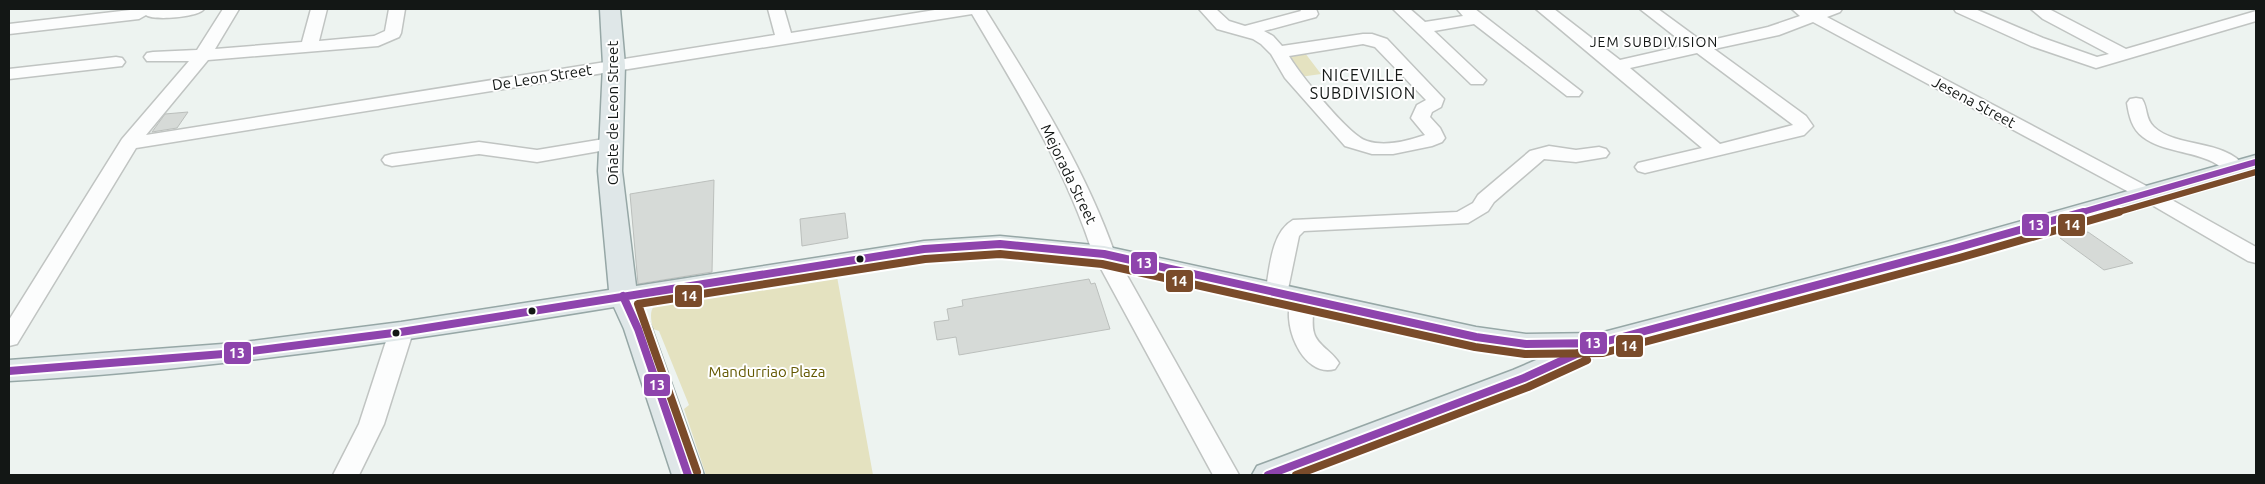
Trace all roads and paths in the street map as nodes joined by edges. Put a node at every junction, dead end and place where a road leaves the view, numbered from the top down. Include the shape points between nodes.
1 (196, 9) edge
2 (231, 9) edge
3 (319, 9) edge
4 (397, 9) edge
5 (610, 9) edge
6 (776, 9) edge
7 (970, 9) edge
8 (977, 9) edge
9 (1207, 9) edge
10 (1308, 9) edge
11 (1401, 9) edge
12 (1544, 9) edge
13 (1648, 9) edge
14 (1834, 9) edge
15 (1962, 9) edge
16 (2039, 9) edge
17 (146, 11) edge
18 (1806, 12) edge
19 (912, 13) edge
20 (1471, 13) edge
21 (2256, 16) edge
22 (1422, 28) junction
23 (9, 29) edge
24 (1244, 31) junction
25 (784, 39) junction
26 (309, 48) junction
27 (1698, 48) junction
28 (1278, 52) junction
29 (2125, 55) junction
30 (203, 56) junction
31 (153, 57) dead end
32 (116, 62) dead end
33 (614, 65) junction
34 (1617, 66) junction
35 (9, 74) edge
36 (1477, 80) dead end
37 (1573, 92) dead end
38 (2136, 103) dead end
39 (129, 144) junction
40 (610, 144) junction
41 (1717, 151) junction
42 (1599, 153) dead end
43 (392, 160) dead end
44 (2246, 164) edge
45 (1645, 167) dead end
46 (2147, 194) junction
47 (1104, 254) junction
48 (2256, 256) edge
49 (623, 296) junction
50 (1289, 296) junction
51 (400, 332) junction
52 (9, 338) edge
53 (1600, 343) junction
54 (1327, 363) dead end
55 (9, 371) edge
56 (346, 475) edge
57 (688, 475) edge
58 (1226, 475) edge
59 (1268, 475) edge

1 - 17 street via 155,14
2 - 30 street
3 - 26 street
4 - 26 street via 393,33 388,38
5 - 33 main road, Oñate de Leon Street
6 - 25 street
7 - 19 street, De Leon Street
8 - 47 street, Mejorada Street via 1077,184
9 - 24 street via 1223,25
10 - 24 street via 1311,12 1307,15
11 - 22 street
12 - 34 street
13 - 27 street
14 - 18 street
15 - 29 street via 2091,62 2102,63
16 - 29 street
17 - 23 street
18 - 27 street via 1773,32
18 - 46 street, Jesena Street
19 - 25 street, De Leon Street
20 - 22 street
20 - 37 street
21 - 29 street
22 - 36 street
24 - 28 street via 1259,35
25 - 33 street, De Leon Street
26 - 30 street
27 - 34 street
27 - 41 street via 1804,126 1797,131
28 - 28 street via 1290,74 1352,142 1374,150 1435,138 1420,118 1435,99 1380,43 1372,39
30 - 31 street
30 - 39 street
32 - 35 street
33 - 39 street, De Leon Street
33 - 40 main road, Oñate de Leon Street
34 - 41 street
38 - 44 street via 2141,122 2155,138
39 - 52 street
40 - 43 street via 537,156 479,148
40 - 49 main road, Oñate de Leon Street
41 - 45 street
42 - 50 street via 1576,156 1549,152 1537,155 1481,207 1461,218 1300,225 1288,236
44 - 46 main road
46 - 48 street, Jesena Street
46 - 53 main road
47 - 49 main road via 1049,246 1000,244 924,249
47 - 50 main road
47 - 58 street, Mejorada Street
49 - 51 main road
49 - 57 main road, Oñate de Leon Street via 638,329
50 - 53 main road via 1476,338 1526,344
50 - 54 street via 1304,343
51 - 55 main road via 236,353
51 - 56 street via 373,421 359,455
53 - 59 main road via 1524,378

